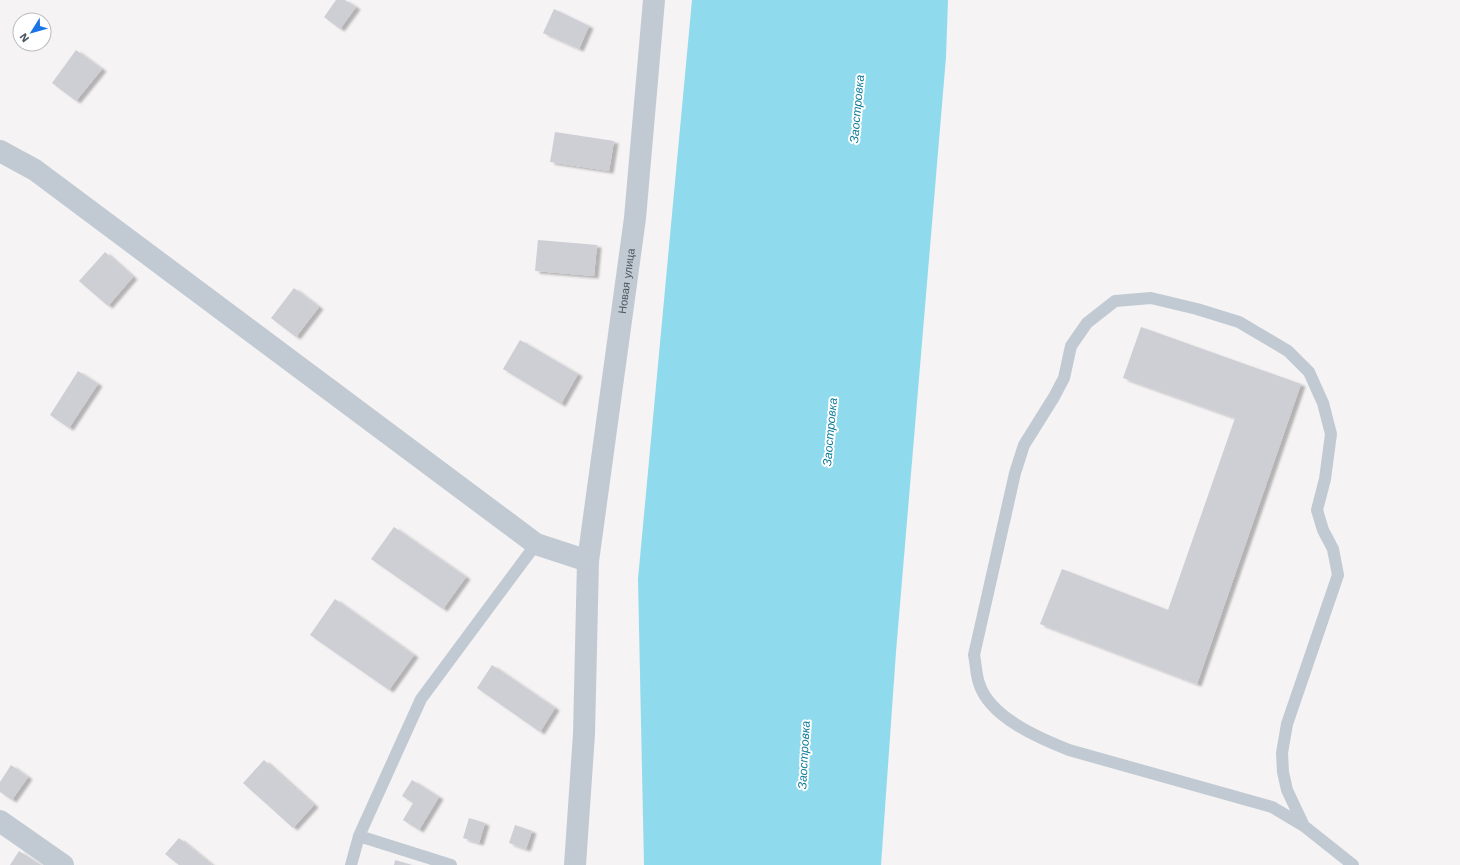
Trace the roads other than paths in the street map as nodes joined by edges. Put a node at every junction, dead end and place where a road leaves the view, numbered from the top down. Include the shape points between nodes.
1 (654, 0) edge
2 (0, 151) edge
3 (536, 544) junction
4 (588, 561) junction
5 (0, 821) edge
6 (1304, 826) junction
7 (359, 836) junction
8 (63, 865) edge
9 (351, 865) edge
10 (451, 865) edge
11 (575, 865) edge
12 (1353, 865) edge

1 - 4 street, Новая улица via 635,218
2 - 3 street via 35,170
3 - 4 street
3 - 7 lane via 422,699
4 - 11 street, Новая улица via 584,734
5 - 8 street
6 - 6 lane via 1272,807 1069,750 1038,738 989,704 979,684 974,655 1015,473 1024,445 1064,378 1071,346 1087,323 1115,301 1151,298 1239,322 1288,351 1309,372 1322,403 1331,434 1325,479 1317,510 1323,530 1333,549 1338,575 1287,724 1282,753 1287,790
6 - 12 lane
7 - 9 lane
7 - 10 lane

